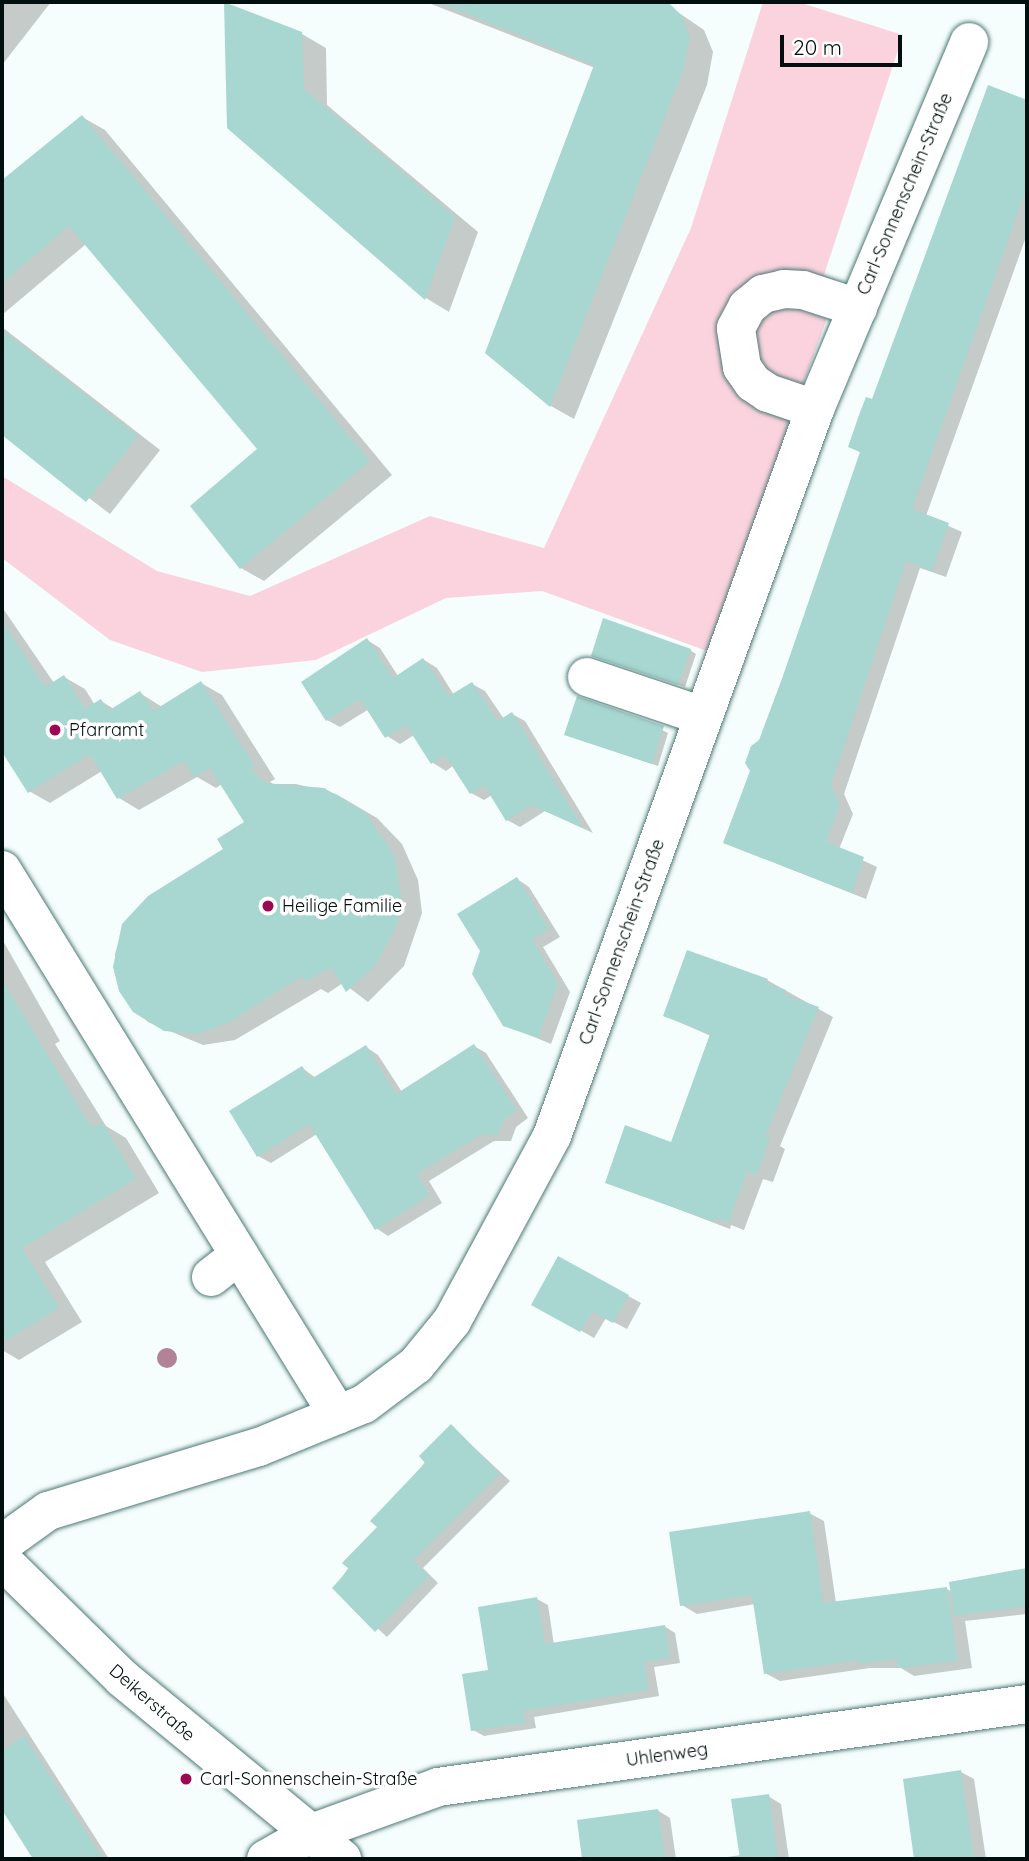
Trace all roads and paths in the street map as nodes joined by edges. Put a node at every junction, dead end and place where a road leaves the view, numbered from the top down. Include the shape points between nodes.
1 (969, 42) dead end
2 (858, 308) junction
3 (815, 409) junction
4 (587, 677) dead end
5 (703, 716) junction
6 (2, 870) edge
7 (338, 1415) junction
8 (2, 1544) edge
9 (2, 1560) edge
10 (1027, 1704) edge
11 (314, 1832) junction
12 (266, 1859) edge
13 (342, 1859) edge

1 - 2 street, Carl-Sonnenschein-Straße
2 - 3 street, Carl-Sonnenschein-Straße
2 - 3 street, Carl-Sonnenschein-Straße via 803,290 783,289 763,294 747,307 736,328 742,367 753,383
3 - 5 street, Carl-Sonnenschein-Straße
4 - 5 street
5 - 7 street, Carl-Sonnenschein-Straße via 552,1136 527,1189 436,1342 391,1387
6 - 7 street via 225,1266
7 - 8 street, Carl-Sonnenschein-Straße via 259,1447 48,1511
9 - 11 street, Deikerstraße via 122,1678 207,1751
10 - 11 street, Uhlenweg via 438,1787
11 - 12 street, Uhlenweg
11 - 13 street, Deikerstraße

